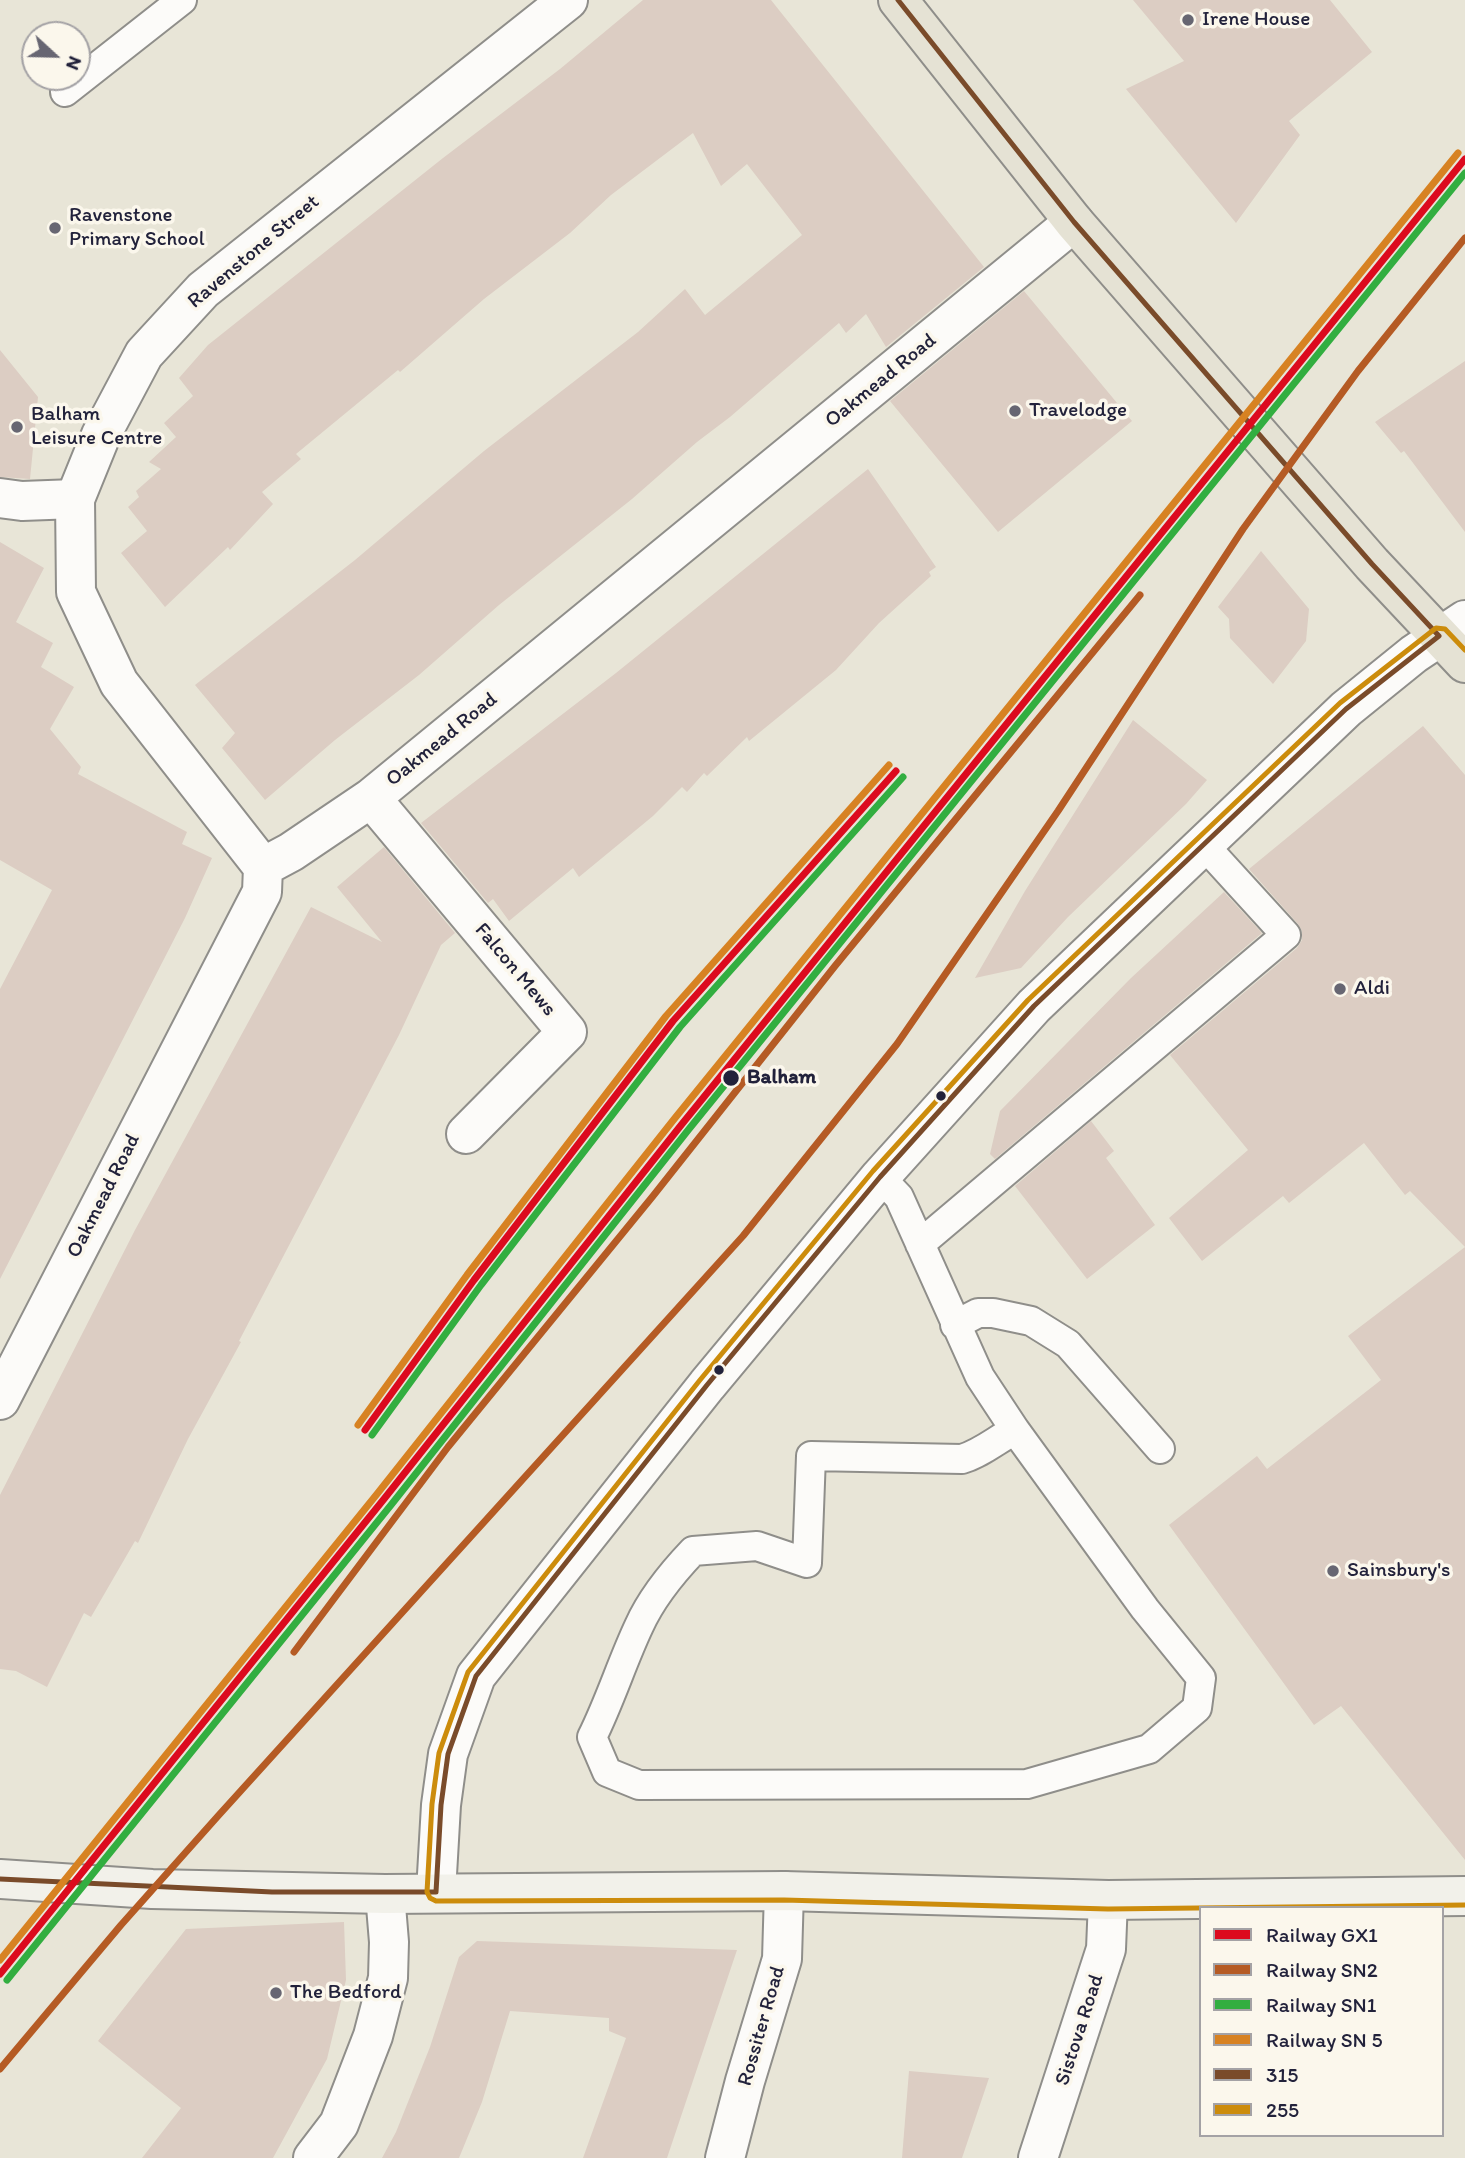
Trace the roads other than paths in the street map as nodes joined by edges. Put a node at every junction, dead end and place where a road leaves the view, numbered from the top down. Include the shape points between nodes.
1 (182, 0) edge
2 (568, 0) edge
3 (898, 0) edge
4 (65, 92) dead end
5 (1074, 222) junction
6 (0, 498) edge
7 (75, 499) junction
8 (1452, 628) edge
9 (1465, 663) edge
10 (371, 797) junction
11 (1203, 844) junction
12 (262, 867) junction
13 (466, 1134) dead end
14 (880, 1177) junction
15 (920, 1244) junction
16 (955, 1325) junction
17 (0, 1401) edge
18 (1015, 1430) junction
19 (1160, 1448) dead end
20 (0, 1879) edge
21 (784, 1891) junction
22 (436, 1892) junction
23 (385, 1894) junction
24 (1465, 1896) edge
25 (1108, 1900) junction
26 (313, 2158) edge
27 (725, 2158) edge
28 (1038, 2158) edge

1 - 4 lane
2 - 7 street, Ravenstone Street via 203,290 144,354 101,436
3 - 5 highway
5 - 8 highway via 1372,564
5 - 10 street, Oakmead Road
6 - 7 street
7 - 12 street, Ravenstone Street via 76,592 119,683
8 - 9 highway
8 - 11 street via 1346,709
10 - 12 street, Oakmead Road
10 - 13 street, Falcon Mews via 566,1032
11 - 14 street via 1034,1006
11 - 15 lane via 1286,935
12 - 17 street, Oakmead Road via 262,892
14 - 15 lane via 899,1196
14 - 22 street via 707,1385 476,1676 448,1754
15 - 16 lane
16 - 18 lane
16 - 19 lane via 978,1313 1031,1321 1068,1344
18 - 18 lane via 1200,1678 1197,1708 1149,1749 1027,1784 639,1785 607,1772 592,1737 639,1624 668,1577 694,1551 757,1546 807,1563 811,1456 962,1459
20 - 23 main road via 152,1889
21 - 22 main road
21 - 25 main road
21 - 27 street, Rossiter Road via 782,1959
22 - 23 main road
23 - 26 street via 388,1978 373,2036 339,2124
24 - 25 main road
25 - 28 street, Sistova Road via 1106,1949

